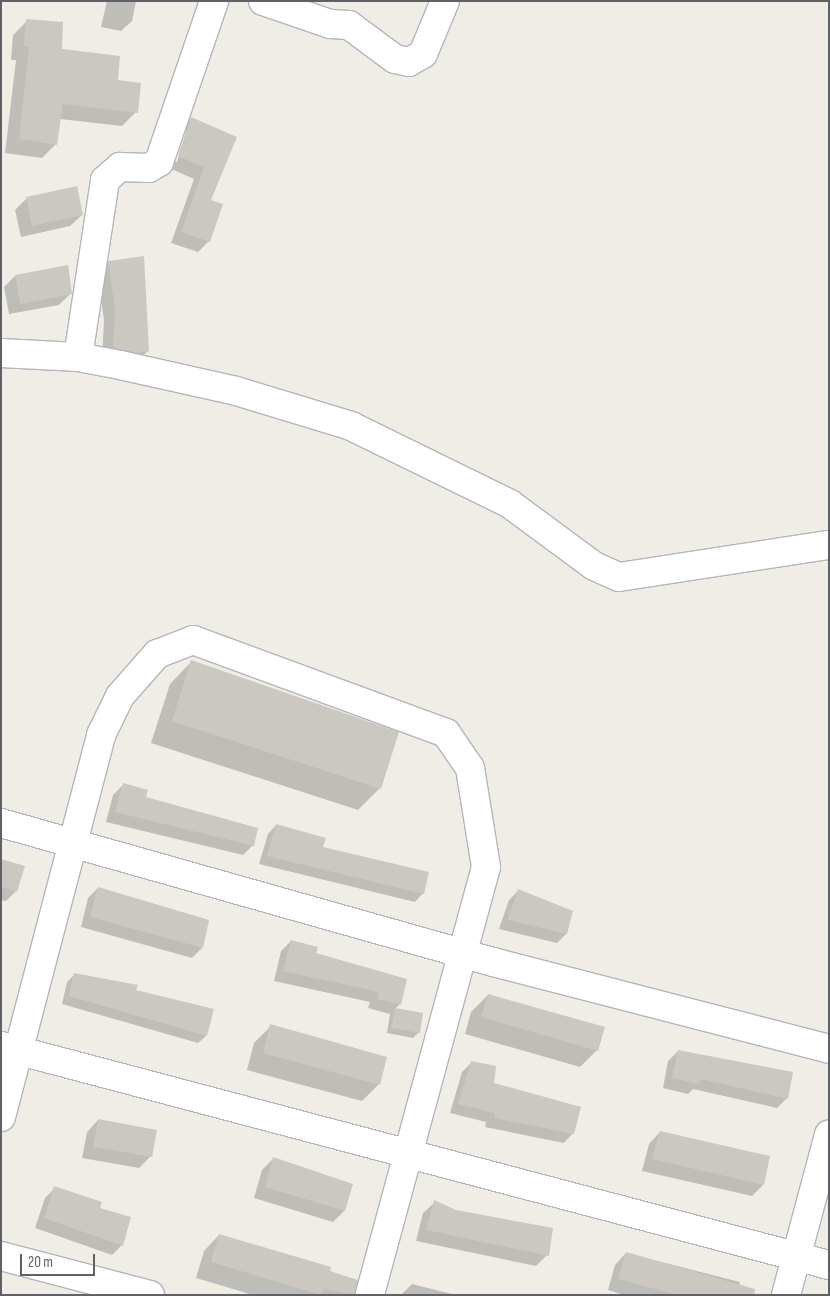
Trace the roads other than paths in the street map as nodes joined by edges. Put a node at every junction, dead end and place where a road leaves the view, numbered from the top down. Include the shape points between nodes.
1 (214, 1) edge
2 (263, 1) edge
3 (445, 1) edge
4 (1, 353) edge
5 (78, 357) junction
6 (829, 545) edge
7 (1, 823) edge
8 (72, 843) junction
9 (460, 952) junction
10 (10, 1049) edge
11 (829, 1049) edge
12 (1, 1117) edge
13 (829, 1135) edge
14 (405, 1154) junction
15 (1, 1256) edge
16 (796, 1257) junction
17 (829, 1265) edge
18 (150, 1295) edge
19 (370, 1295) edge
20 (786, 1295) edge

1 - 5 street via 158,162 149,168 120,167 105,180
2 - 3 street via 330,24 349,25 394,59 408,62 423,54
4 - 5 street
5 - 6 street via 236,391 351,426 510,504 594,566 619,577
7 - 8 street
8 - 9 street
8 - 9 street via 101,736 120,696 157,654 193,640 446,733 462,749 470,768 486,867
8 - 10 street
9 - 11 street
9 - 14 street
10 - 12 street
10 - 14 street
13 - 16 street
14 - 16 street
14 - 19 street
15 - 18 street
16 - 17 street
16 - 20 street

